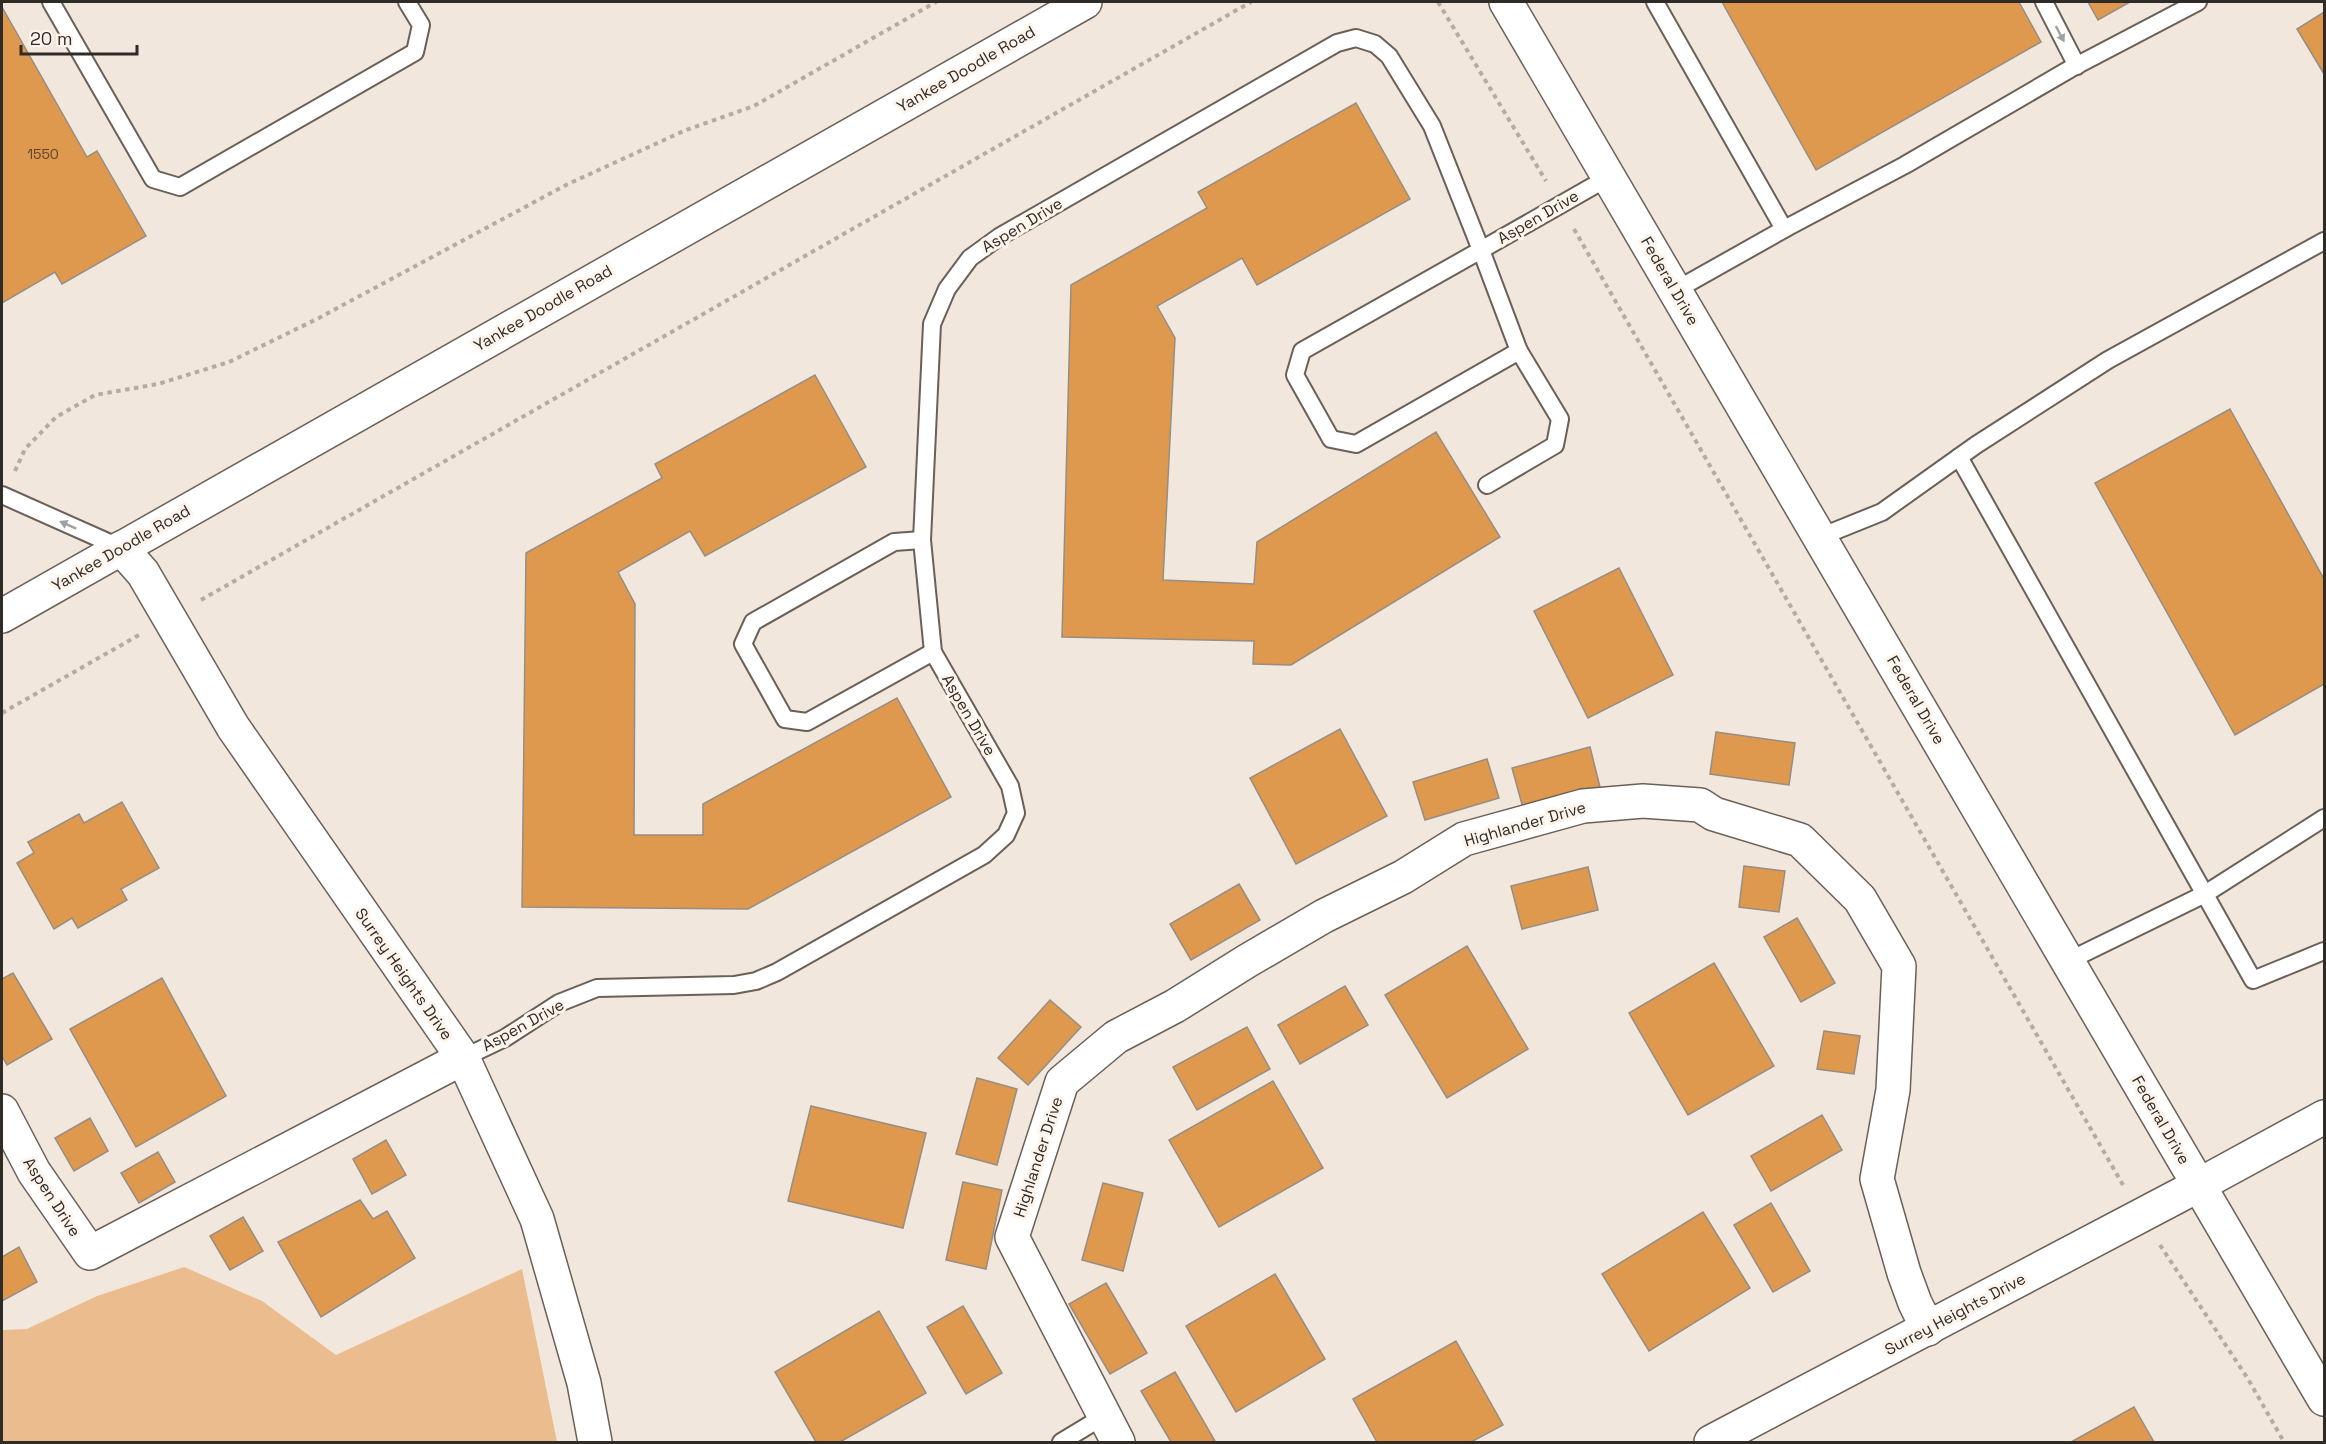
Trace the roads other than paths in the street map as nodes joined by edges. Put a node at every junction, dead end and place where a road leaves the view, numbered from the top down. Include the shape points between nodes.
1 (51, 2) edge
2 (407, 2) edge
3 (1085, 2) edge
4 (1506, 2) edge
5 (1655, 2) edge
6 (2044, 2) edge
7 (2198, 2) edge
8 (2077, 66) junction
9 (1609, 177) junction
10 (1784, 229) junction
11 (2325, 241) edge
12 (1481, 250) junction
13 (1676, 290) junction
14 (1519, 351) junction
15 (1959, 457) junction
16 (1487, 485) dead end
17 (2, 496) edge
18 (1820, 537) junction
19 (922, 540) junction
20 (121, 548) junction
21 (2, 616) edge
22 (933, 652) junction
23 (2325, 818) edge
24 (2205, 894) junction
25 (2325, 951) edge
26 (2068, 961) junction
27 (463, 1058) junction
28 (2, 1112) edge
29 (2325, 1117) edge
30 (2199, 1185) junction
31 (1928, 1329) junction
32 (2325, 1399) edge
33 (1111, 1429) edge
34 (595, 1443) edge
35 (1061, 1443) edge
36 (1711, 1443) edge

1 - 2 lane via 153,178 180,186 416,52 421,25
3 - 20 street, Yankee Doodle Road
4 - 9 street, Federal Drive
5 - 10 lane
6 -> 8 lane
7 - 8 lane
8 - 10 lane
9 - 12 lane, Aspen Drive
9 - 13 street, Federal Drive
10 - 13 lane
11 - 15 lane via 2108,360
12 - 14 lane
12 - 14 lane via 1302,351 1295,375 1331,439 1356,444
12 - 19 lane, Aspen Drive via 1432,126 1389,56 1375,44 1356,38 1337,43 999,237 970,258 947,289 932,324
13 - 18 street, Federal Drive
14 - 16 lane via 1560,419 1556,444
15 - 18 lane via 1882,512
15 - 24 lane
20 -> 17 lane
18 - 26 street, Federal Drive
19 - 22 lane, Aspen Drive
19 - 22 lane via 894,542 753,622 743,644 785,719 807,722
20 - 21 street, Yankee Doodle Road
20 - 27 street, Surrey Heights Drive via 143,573 233,727
22 - 27 lane, Aspen Drive via 1010,786 1016,813 1006,835 984,855 756,981 734,986 597,988 560,1002 505,1038
23 - 24 lane
24 - 25 lane via 2253,980
24 - 26 lane
26 - 30 street, Federal Drive
27 - 28 street, Aspen Drive via 90,1253 34,1172
27 - 34 street, Surrey Heights Drive via 537,1219 584,1383
29 - 30 street, Surrey Heights Drive
30 - 31 street, Surrey Heights Drive
30 - 32 street, Federal Drive
31 - 33 street, Highlander Drive via 1904,1273 1877,1179 1893,1090 1899,966 1860,899 1800,840 1714,814 1700,805 1643,801 1583,806 1464,839 1116,1037 1062,1082 1012,1237
31 - 36 street, Surrey Heights Drive
33 - 35 lane

